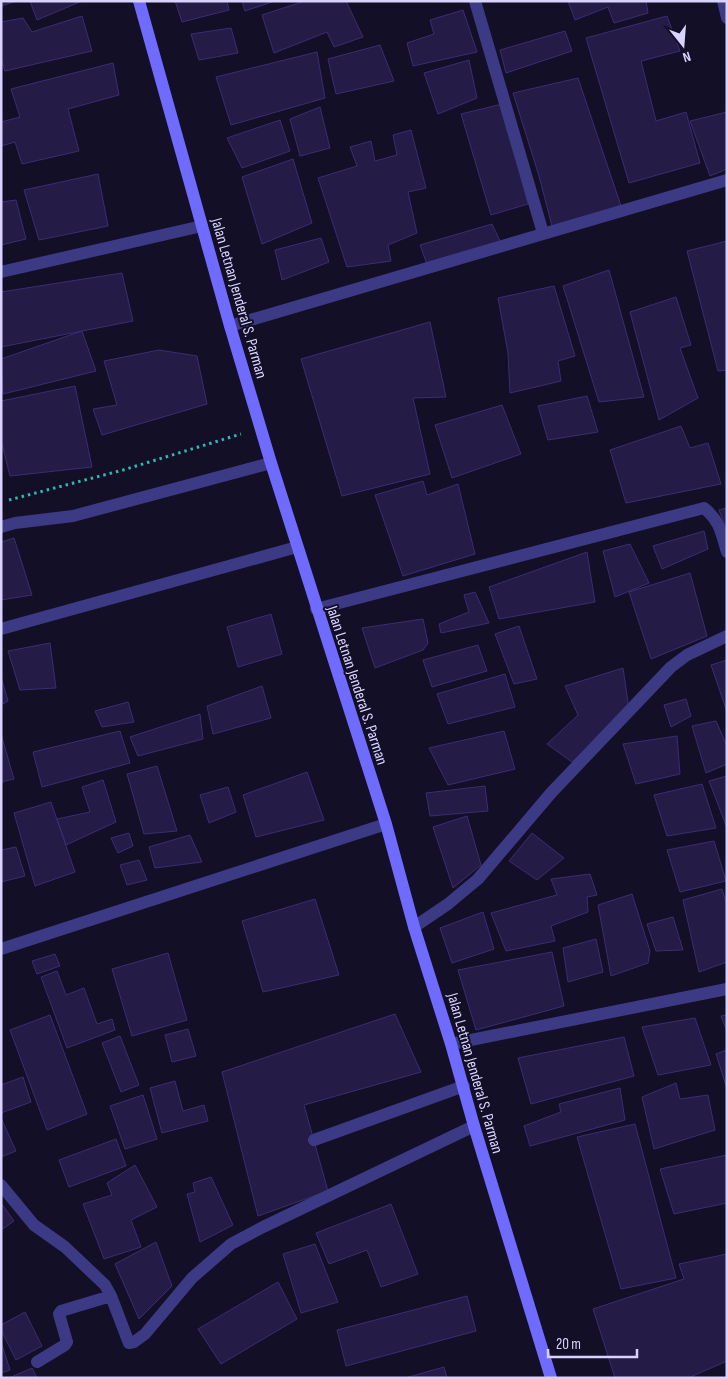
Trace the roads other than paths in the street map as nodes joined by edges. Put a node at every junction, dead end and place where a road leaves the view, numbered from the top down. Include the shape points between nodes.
1 (139, 1) edge
2 (475, 1) edge
3 (723, 1) edge
4 (727, 18) edge
5 (727, 180) edge
6 (202, 226) junction
7 (543, 233) junction
8 (1, 272) edge
9 (230, 326) junction
10 (271, 463) junction
11 (1, 527) edge
12 (297, 547) junction
13 (727, 552) edge
14 (316, 609) junction
15 (1, 629) edge
16 (727, 636) edge
17 (386, 824) junction
18 (414, 928) junction
19 (1, 949) edge
20 (727, 989) edge
21 (451, 1044) junction
22 (464, 1086) junction
23 (474, 1126) junction
24 (314, 1140) dead end
25 (1, 1185) edge
26 (111, 1296) junction
27 (37, 1362) dead end
28 (551, 1378) edge

1 - 6 main road, Jalan Letnan Jenderal S. Parman
2 - 7 street
3 - 4 street
5 - 7 street
6 - 8 street
6 - 9 main road, Jalan Letnan Jenderal S. Parman
7 - 9 street
9 - 10 main road, Jalan Letnan Jenderal S. Parman
10 - 11 street via 73,516
10 - 12 main road, Jalan Letnan Jenderal S. Parman
12 - 14 main road, Jalan Letnan Jenderal S. Parman
12 - 15 street
13 - 14 street via 718,523 704,508
14 - 17 main road, Jalan Letnan Jenderal S. Parman
16 - 18 street via 687,655 671,667 552,793 478,879
17 - 18 main road, Jalan Letnan Jenderal S. Parman
17 - 19 street
18 - 21 main road, Jalan Letnan Jenderal S. Parman
20 - 21 street
21 - 22 main road, Jalan Letnan Jenderal S. Parman
22 - 23 main road, Jalan Letnan Jenderal S. Parman
22 - 24 street
23 - 26 street via 231,1244 192,1278 145,1334 134,1342 130,1343 127,1338
23 - 28 main road, Jalan Letnan Jenderal S. Parman
25 - 26 street via 34,1225 65,1247 105,1285
26 - 27 street via 61,1311 59,1314 68,1342

